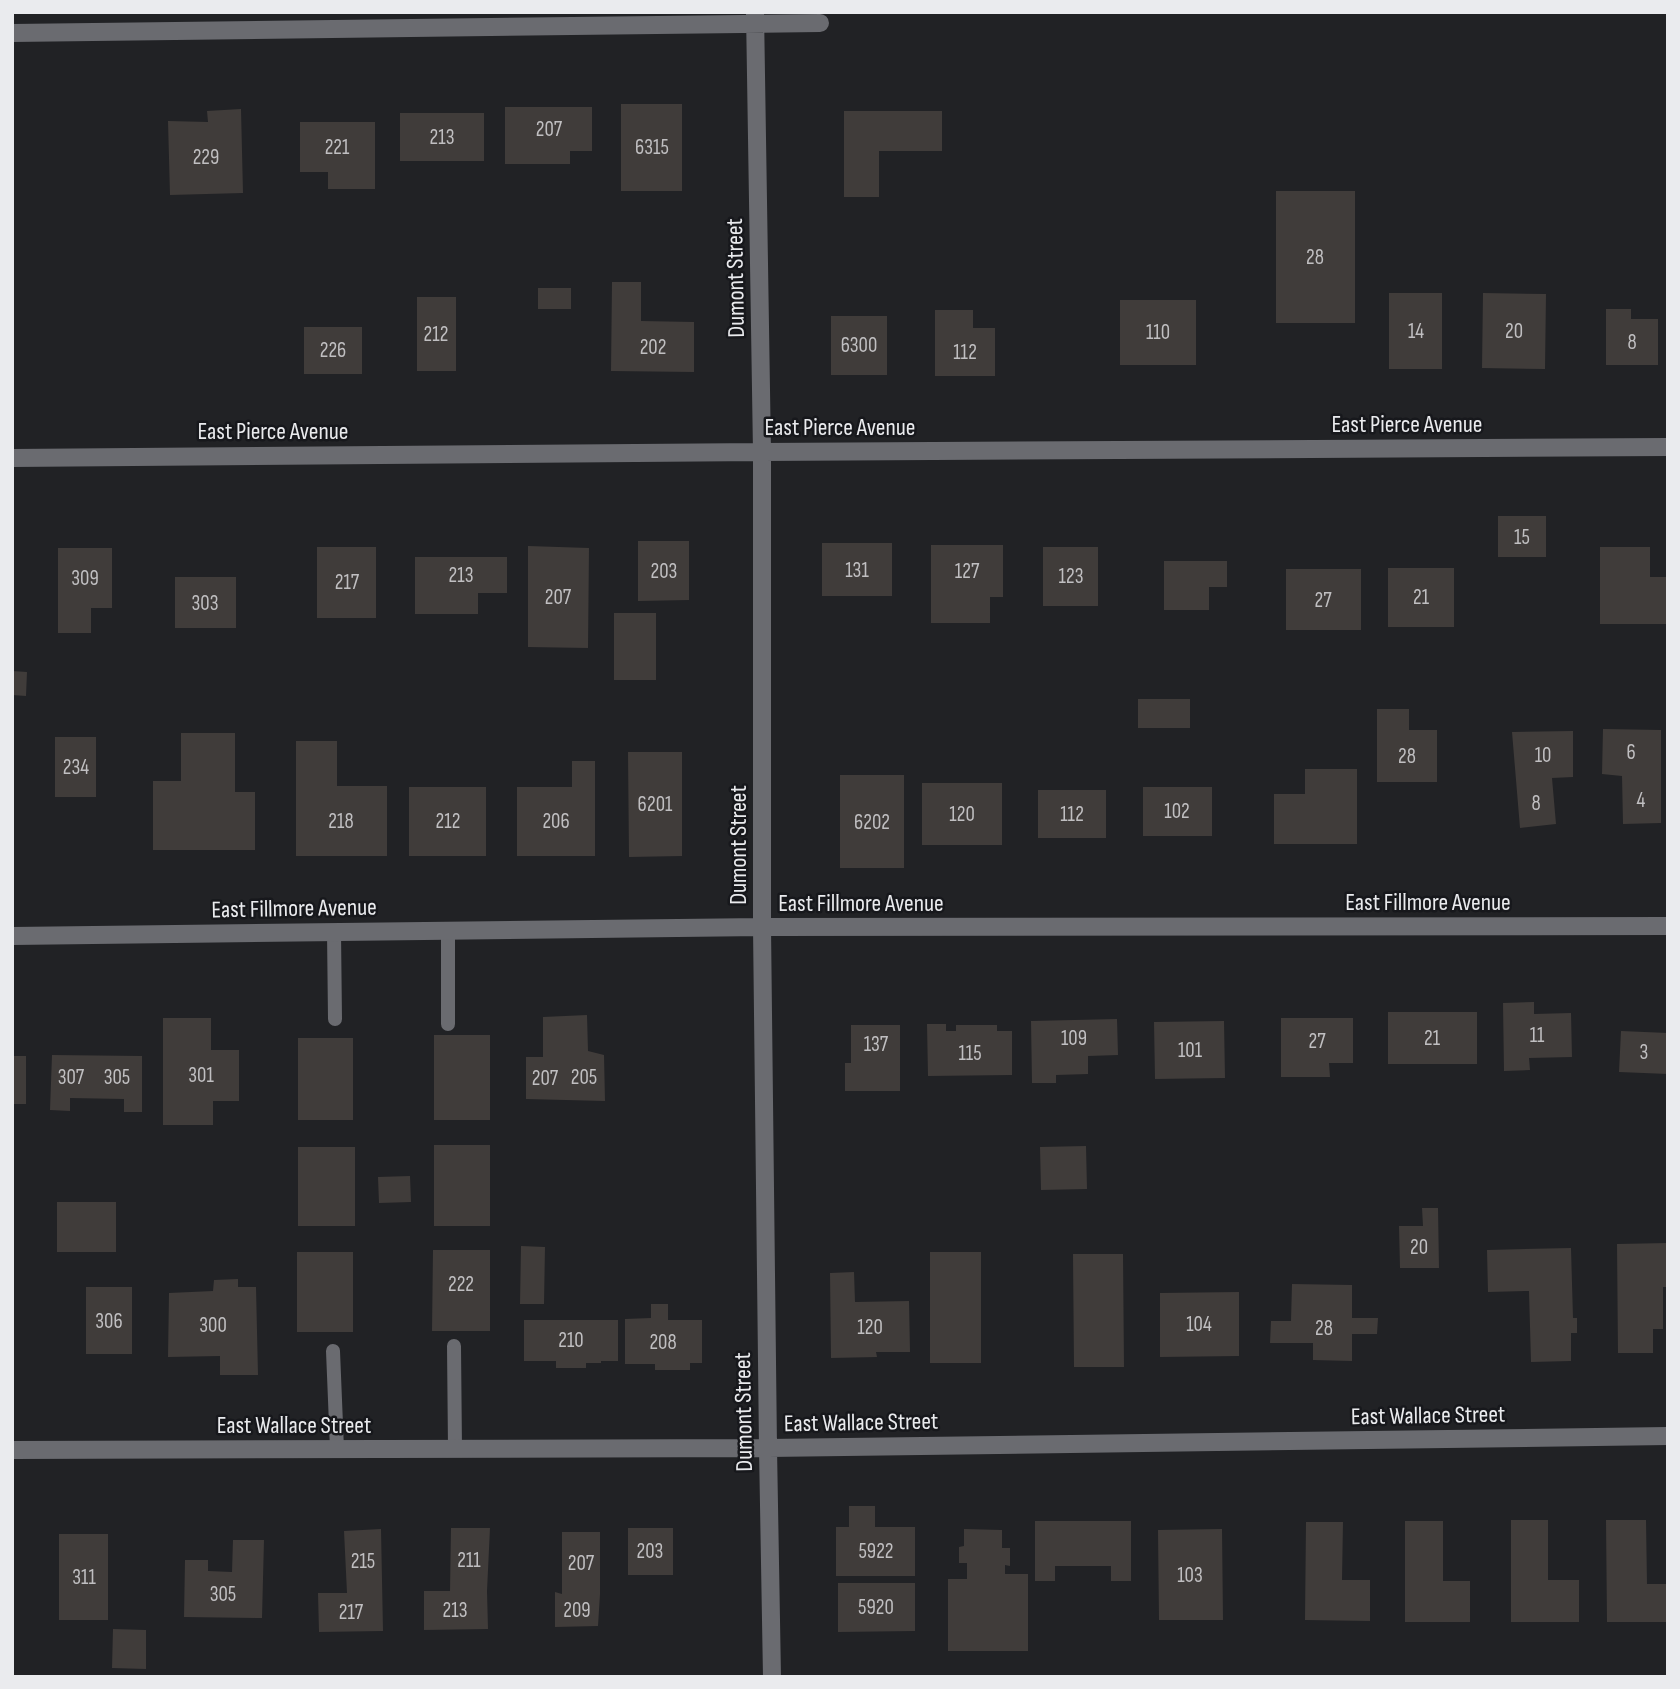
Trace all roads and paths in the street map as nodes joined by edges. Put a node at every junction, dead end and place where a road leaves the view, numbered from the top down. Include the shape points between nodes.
1 (755, 18) edge
2 (820, 23) dead end
3 (12, 33) edge
4 (1668, 447) edge
5 (762, 452) junction
6 (12, 458) edge
7 (1668, 926) edge
8 (762, 927) junction
9 (448, 931) junction
10 (334, 932) junction
11 (12, 936) edge
12 (335, 1019) dead end
13 (449, 1024) dead end
14 (454, 1346) dead end
15 (333, 1351) dead end
16 (1668, 1436) edge
17 (455, 1448) junction
18 (768, 1448) junction
19 (337, 1449) junction
20 (12, 1450) edge
21 (772, 1677) edge

1 - 2 street
1 - 3 street
1 - 5 street, Dumont Street
4 - 5 street, East Pierce Avenue
5 - 6 street, East Pierce Avenue
5 - 8 street, Dumont Street
7 - 8 street, East Fillmore Avenue
8 - 9 street, East Fillmore Avenue
8 - 18 street, Dumont Street
9 - 10 street, East Fillmore Avenue
9 - 13 lane
10 - 11 street, East Fillmore Avenue
10 - 12 lane
14 - 17 lane
15 - 19 lane
16 - 18 street, East Wallace Street
17 - 18 street, East Wallace Street
17 - 19 street, East Wallace Street
18 - 21 street, Dumont Street
19 - 20 street, East Wallace Street

